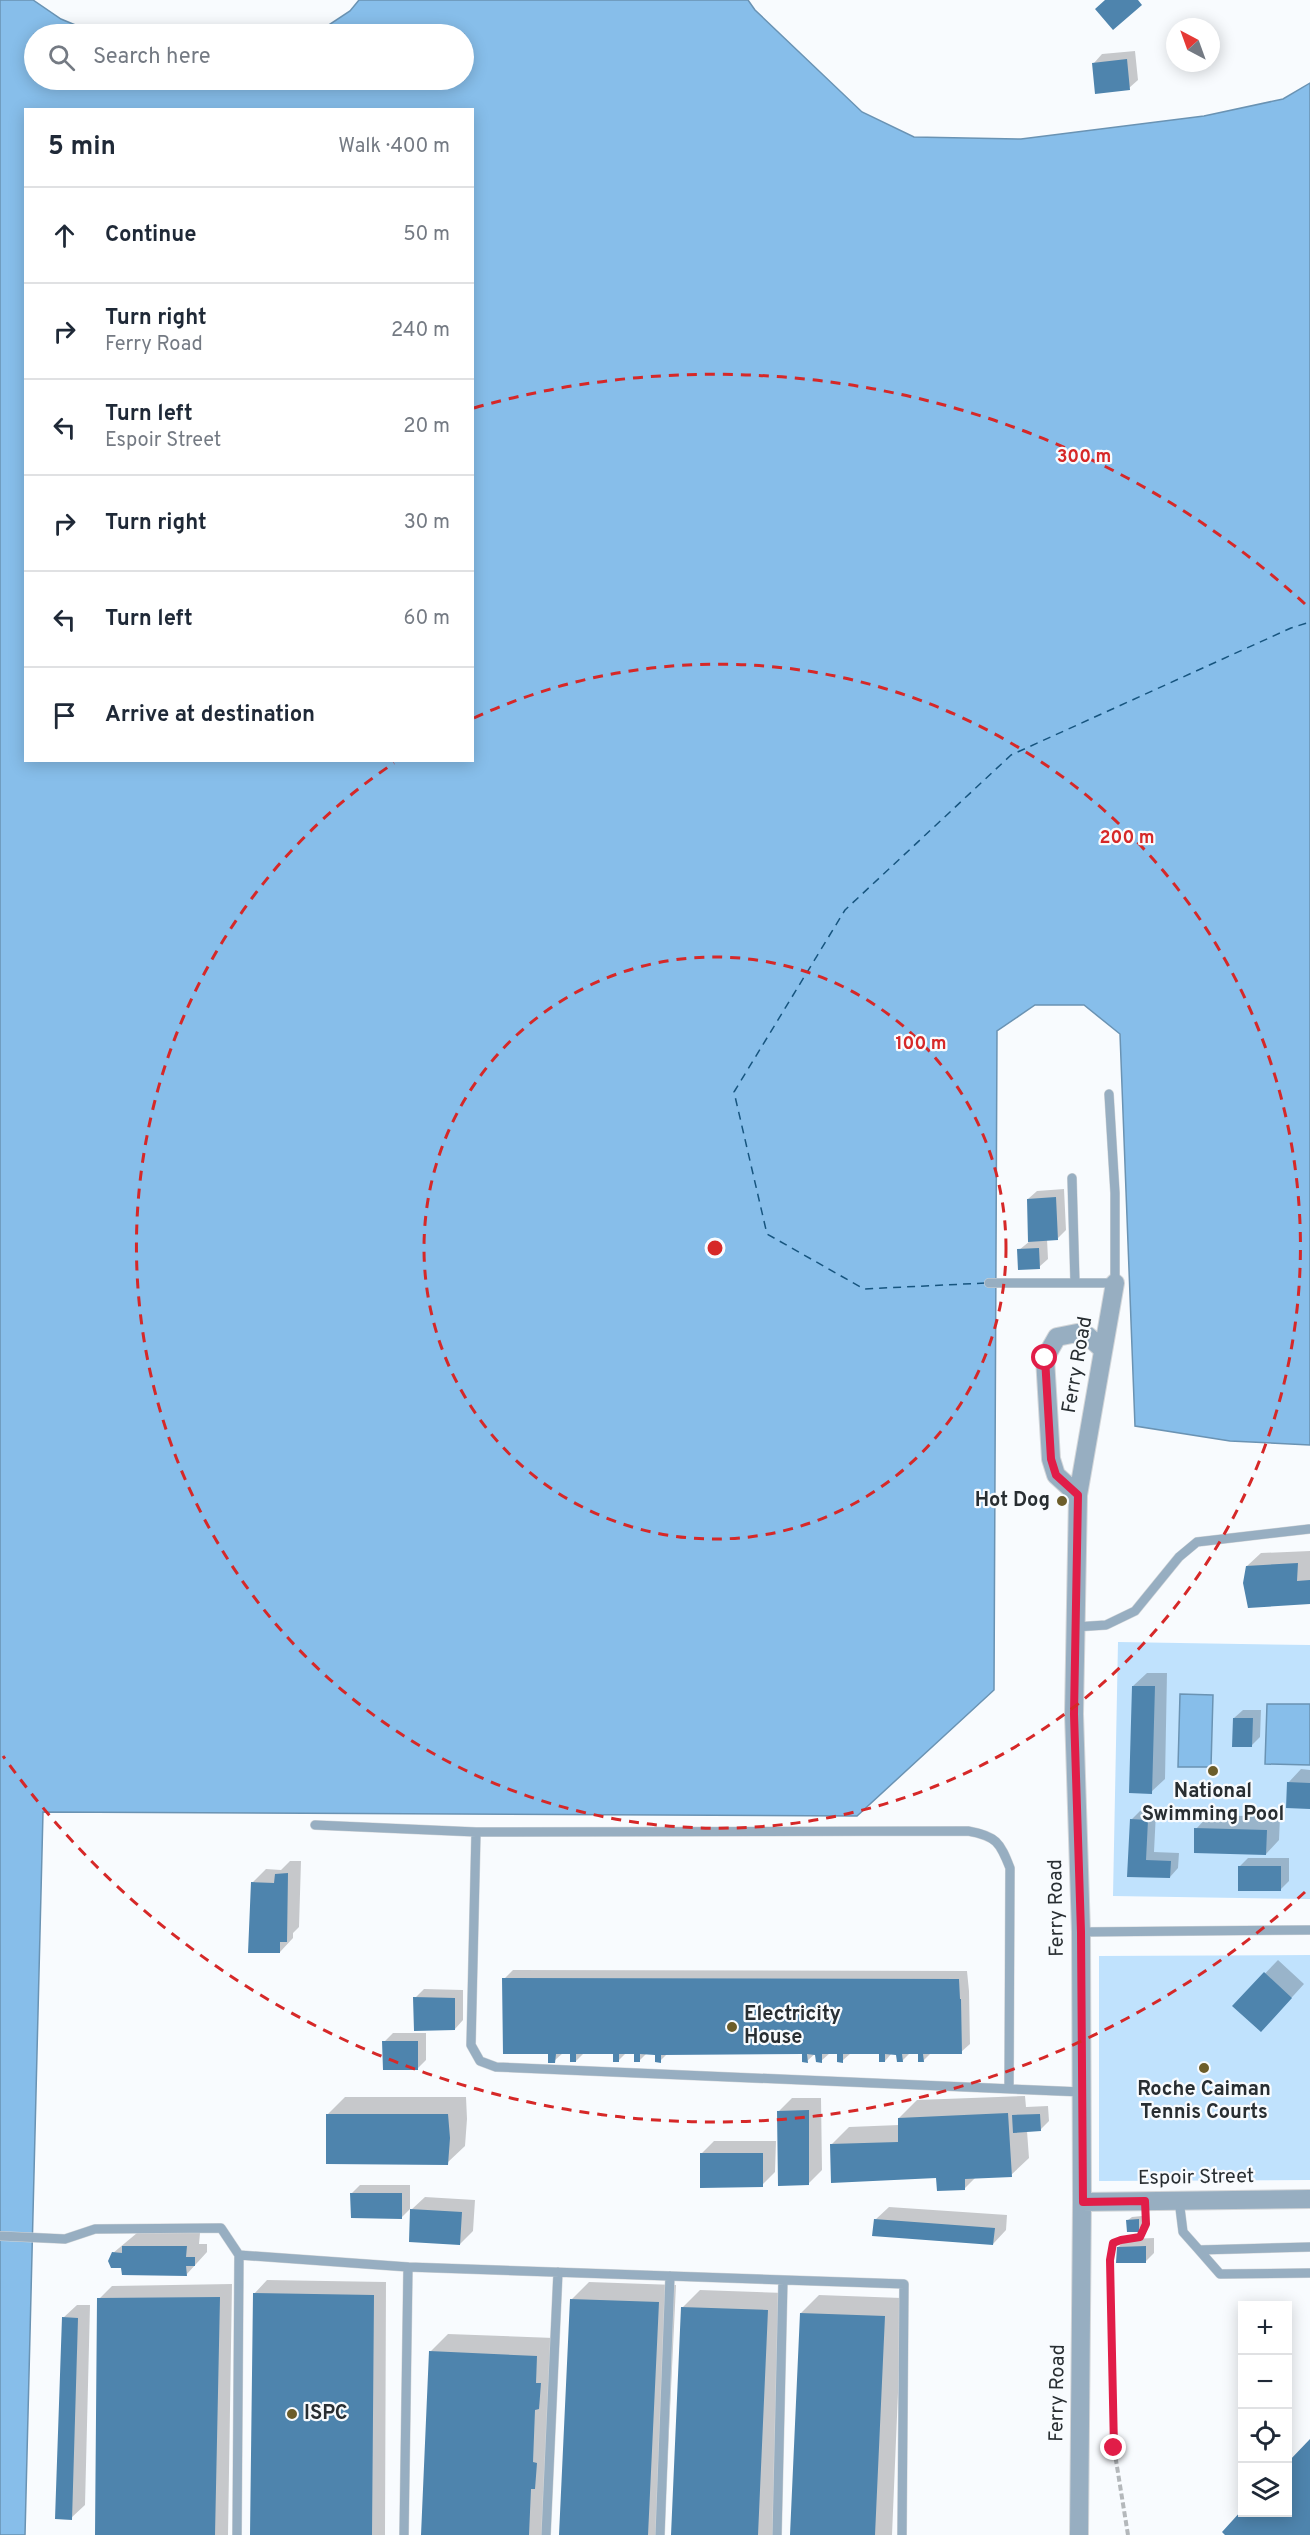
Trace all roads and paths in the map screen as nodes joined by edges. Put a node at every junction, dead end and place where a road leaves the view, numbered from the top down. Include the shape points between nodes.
1 (1109, 1094) dead end
2 (1072, 1178) dead end
3 (989, 1283) dead end
4 (1075, 1283) junction
5 (1115, 1283) junction
6 (1103, 1350) junction
7 (1078, 1495) junction
8 (1309, 1529) edge
9 (1076, 1627) junction
10 (315, 1825) dead end
11 (476, 1832) junction
12 (1310, 1930) edge
13 (1081, 1932) junction
14 (1009, 2089) junction
15 (1082, 2092) junction
16 (1310, 2199) edge
17 (1179, 2200) junction
18 (1145, 2201) junction
19 (1083, 2202) junction
20 (0, 2236) edge
21 (1310, 2247) edge
22 (1199, 2250) junction
23 (239, 2255) junction
24 (408, 2267) junction
25 (558, 2272) junction
26 (1310, 2273) edge
27 (670, 2276) junction
28 (783, 2280) junction
29 (237, 2535) edge
30 (404, 2535) edge
31 (546, 2535) edge
32 (660, 2535) edge
33 (777, 2535) edge
34 (902, 2535) edge
35 (1078, 2535) edge
36 (1128, 2535) edge

1 - 5 lane
2 - 4 lane
3 - 4 lane
4 - 5 lane
5 - 6 street, Ferry Road
6 - 7 street, Ferry Road
6 - 7 street via 1088,1336 1077,1333 1057,1337 1045,1358 1051,1459 1056,1475
7 - 9 street, Ferry Road
8 - 9 lane via 1197,1542 1179,1557 1135,1611 1107,1625
9 - 13 street, Ferry Road via 1074,1714
10 - 11 lane
11 - 14 lane via 471,2045 480,2061 496,2067
11 - 14 lane via 988,1834 1003,1849 1010,1868
12 - 13 lane
13 - 15 street, Ferry Road
14 - 15 lane
15 - 19 street, Ferry Road
16 - 17 street, Espoir Street
17 - 18 street, Espoir Street
17 - 22 lane via 1183,2232
18 - 19 street, Espoir Street
18 - 36 path via 1146,2224 1140,2237 1113,2243 1110,2260 1114,2448
19 - 35 street, Ferry Road
20 - 23 lane via 65,2239 95,2229 221,2228
21 - 22 lane
22 - 26 lane via 1220,2274
23 - 24 lane
23 - 29 lane
24 - 25 lane
24 - 30 lane
25 - 27 lane
25 - 31 lane
27 - 28 lane
27 - 32 lane
28 - 33 lane
28 - 34 lane via 904,2284

